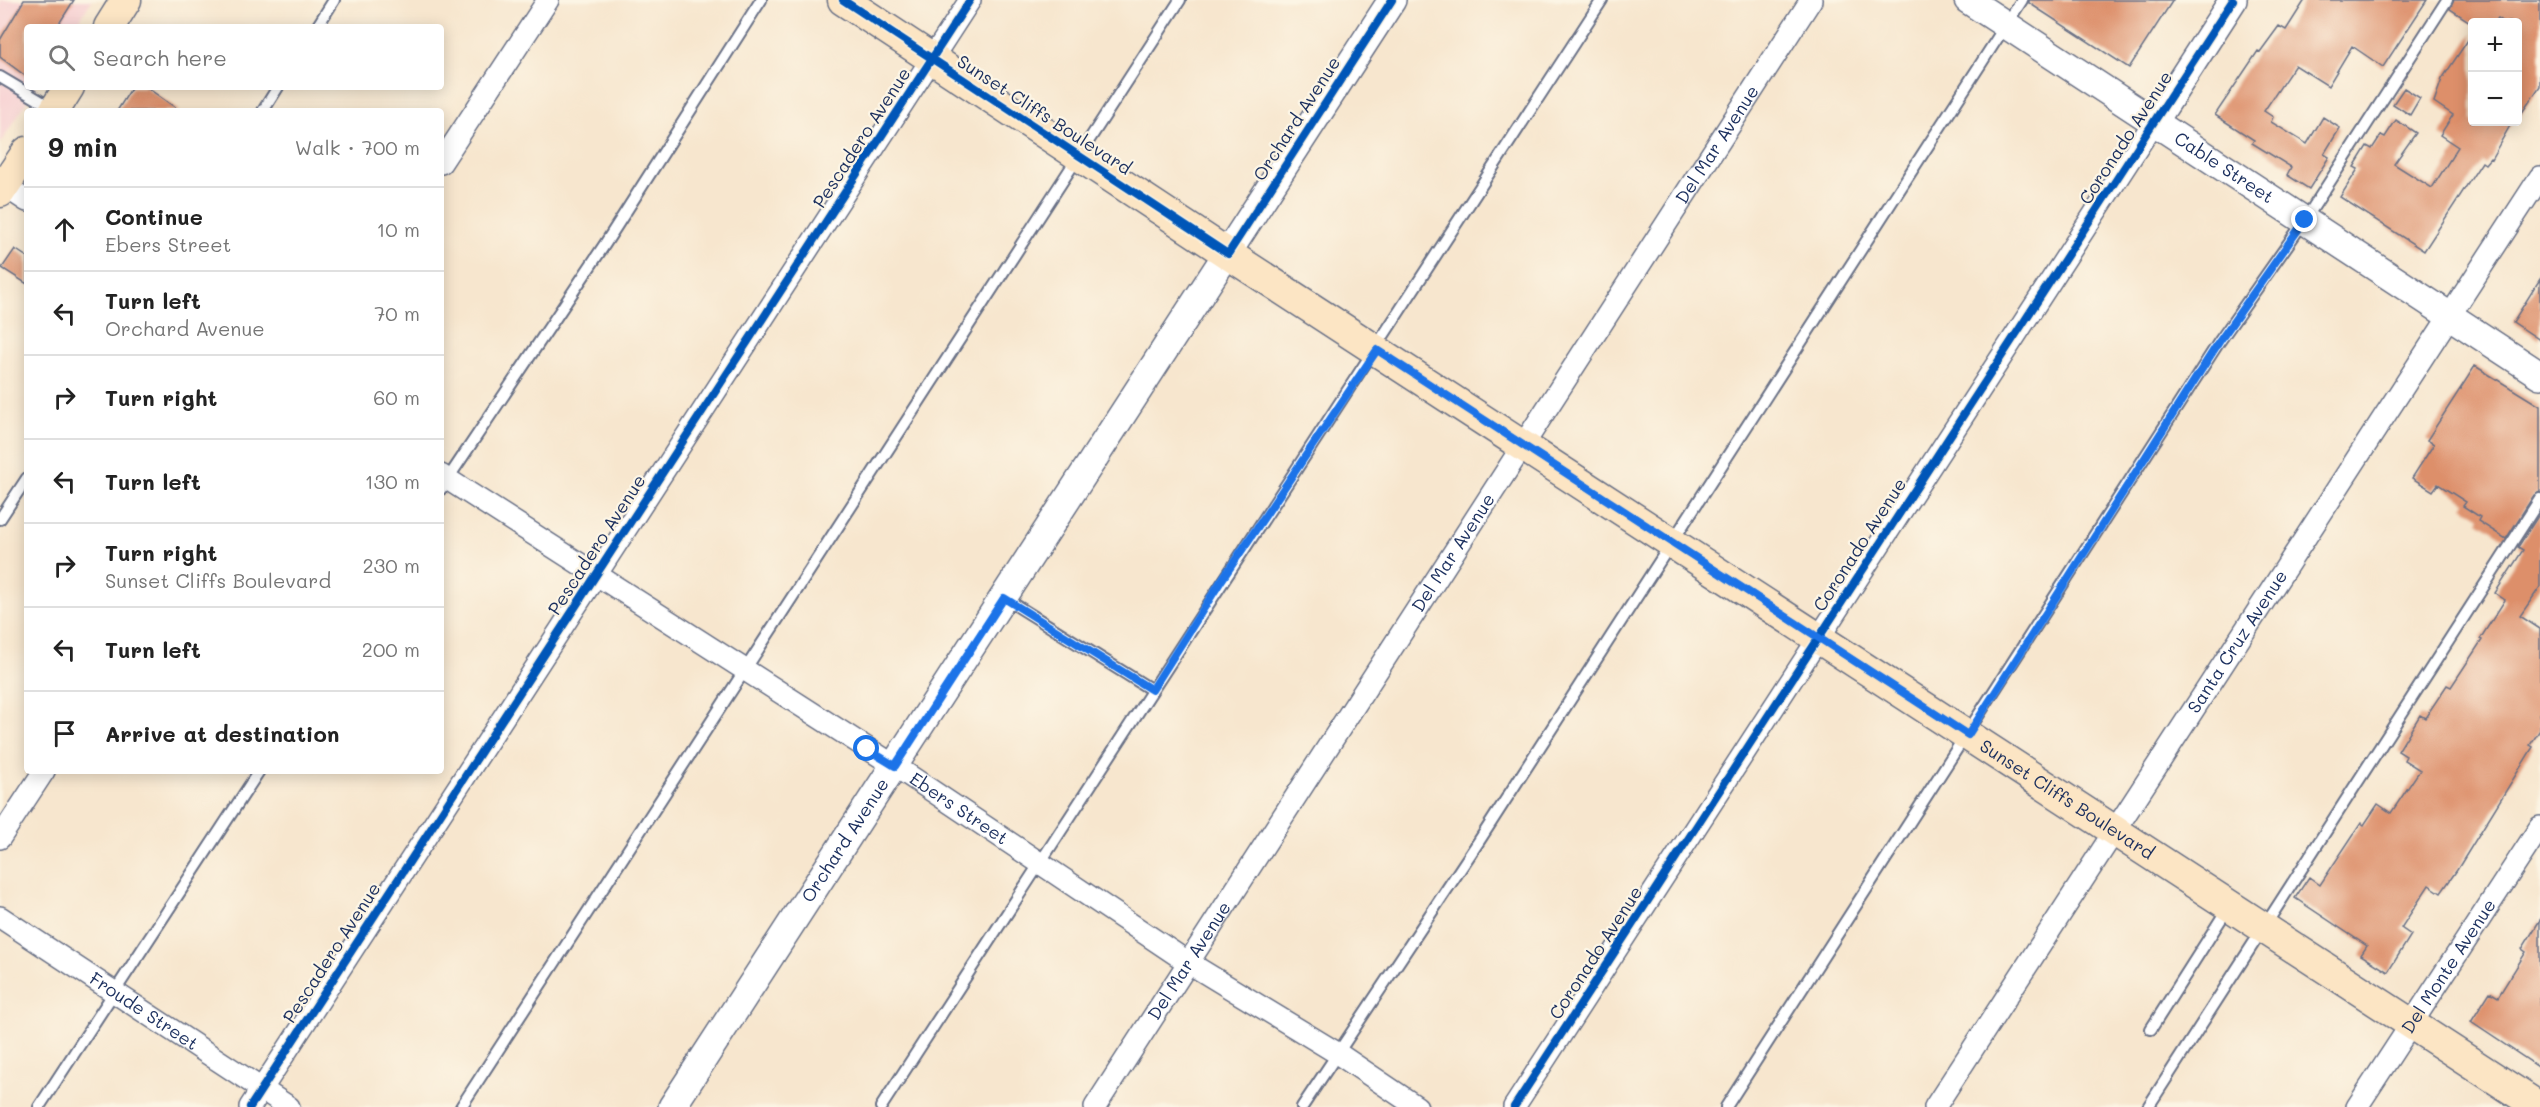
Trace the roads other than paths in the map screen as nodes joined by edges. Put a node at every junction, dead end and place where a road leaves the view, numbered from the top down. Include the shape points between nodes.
1 (126, 0) edge
2 (334, 0) edge
3 (548, 0) edge
4 (760, 0) edge
5 (843, 0) edge
6 (970, 0) edge
7 (1180, 0) edge
8 (1392, 0) edge
9 (1602, 0) edge
10 (1811, 0) edge
11 (1968, 0) edge
12 (2022, 0) edge
13 (2233, 0) edge
14 (2446, 0) edge
15 (111, 24) edge
16 (319, 24) edge
17 (2006, 25) junction
18 (932, 60) junction
19 (0, 77) edge
20 (24, 87) edge
21 (31, 90) edge
22 (276, 90) edge
23 (59, 102) edge
24 (265, 108) edge
25 (2154, 122) junction
26 (1078, 155) junction
27 (24, 158) edge
28 (444, 158) edge
29 (2540, 177) edge
30 (8, 190) edge
31 (2305, 220) junction
32 (1228, 254) junction
33 (2451, 316) junction
34 (1377, 350) junction
35 (2540, 375) edge
36 (1522, 446) junction
37 (444, 480) edge
38 (444, 482) edge
39 (24, 483) edge
40 (2540, 499) edge
41 (0, 519) edge
42 (1671, 542) junction
43 (596, 573) junction
44 (1004, 598) junction
45 (1818, 638) junction
46 (744, 669) junction
47 (1152, 690) junction
48 (1968, 735) junction
49 (895, 766) junction
50 (42, 774) edge
51 (256, 774) edge
52 (2540, 827) edge
53 (2115, 831) junction
54 (0, 838) edge
55 (1041, 864) junction
56 (2230, 905) junction
57 (0, 917) edge
58 (2265, 928) junction
59 (1189, 963) junction
60 (116, 992) junction
61 (2411, 1024) junction
62 (2151, 1029) dead end
63 (1337, 1053) junction
64 (262, 1089) junction
65 (39, 1107) edge
66 (250, 1107) edge
67 (289, 1107) edge
68 (461, 1107) edge
69 (672, 1107) edge
70 (880, 1107) edge
71 (1095, 1107) edge
72 (1302, 1107) edge
73 (1417, 1107) edge
74 (1514, 1107) edge
75 (1726, 1107) edge
76 (1935, 1107) edge
77 (2148, 1107) edge
78 (2357, 1107) edge
79 (2539, 1107) edge

1 - 15 main road
2 - 16 lane
3 - 28 street
4 - 37 lane via 605,244
5 - 18 main road, Sunset Cliffs Boulevard
6 - 18 street, Pescadero Avenue
7 - 26 lane
8 - 32 street, Orchard Avenue
9 - 34 lane
10 - 36 street, Del Mar Avenue
11 - 17 street, Cable Street
12 - 17 lane
13 - 25 street, Coronado Avenue
14 - 31 lane
17 - 25 street, Cable Street
17 - 42 lane
18 - 26 main road, Sunset Cliffs Boulevard
18 - 43 street, Pescadero Avenue
19 - 20 lane
21 - 23 lane
22 - 24 lane
25 - 31 street, Cable Street
25 - 45 street, Coronado Avenue
26 - 32 main road, Sunset Cliffs Boulevard
26 - 46 lane
27 - 30 main road
29 - 33 street, Santa Cruz Avenue
31 - 33 street, Cable Street
31 - 48 lane via 2219,342
32 - 34 main road, Sunset Cliffs Boulevard
32 - 44 street, Orchard Avenue
33 - 35 street, Cable Street
33 - 53 street, Santa Cruz Avenue
34 - 36 main road, Sunset Cliffs Boulevard
34 - 47 lane
36 - 42 main road, Sunset Cliffs Boulevard
36 - 59 street, Del Mar Avenue
38 - 43 street, Ebers Street
39 - 41 lane
40 - 58 lane
42 - 45 main road, Sunset Cliffs Boulevard
42 - 63 lane
43 - 46 street, Ebers Street
43 - 64 street, Pescadero Avenue
44 - 47 lane
44 - 49 street, Orchard Avenue
45 - 48 main road, Sunset Cliffs Boulevard
45 - 74 street, Coronado Avenue
46 - 49 street, Ebers Street
46 - 68 lane
47 - 55 lane
48 - 53 main road, Sunset Cliffs Boulevard
48 - 75 lane
49 - 55 street, Ebers Street
49 - 69 street, Orchard Avenue
50 - 54 street
51 - 60 lane
52 - 61 street, Del Monte Avenue
53 - 56 main road, Sunset Cliffs Boulevard
53 - 76 street, Santa Cruz Avenue
55 - 59 street, Ebers Street
55 - 70 lane
56 - 58 main road, Sunset Cliffs Boulevard
56 - 62 lane
57 - 60 street, Froude Street
58 - 61 main road, Sunset Cliffs Boulevard
58 - 77 lane
59 - 63 street, Ebers Street
59 - 71 street, Del Mar Avenue
60 - 64 street, Froude Street
60 - 65 lane
61 - 78 street, Del Monte Avenue
61 - 79 main road, Sunset Cliffs Boulevard
63 - 72 lane
63 - 73 street, Ebers Street
64 - 66 street, Pescadero Avenue
64 - 67 street, Froude Street

